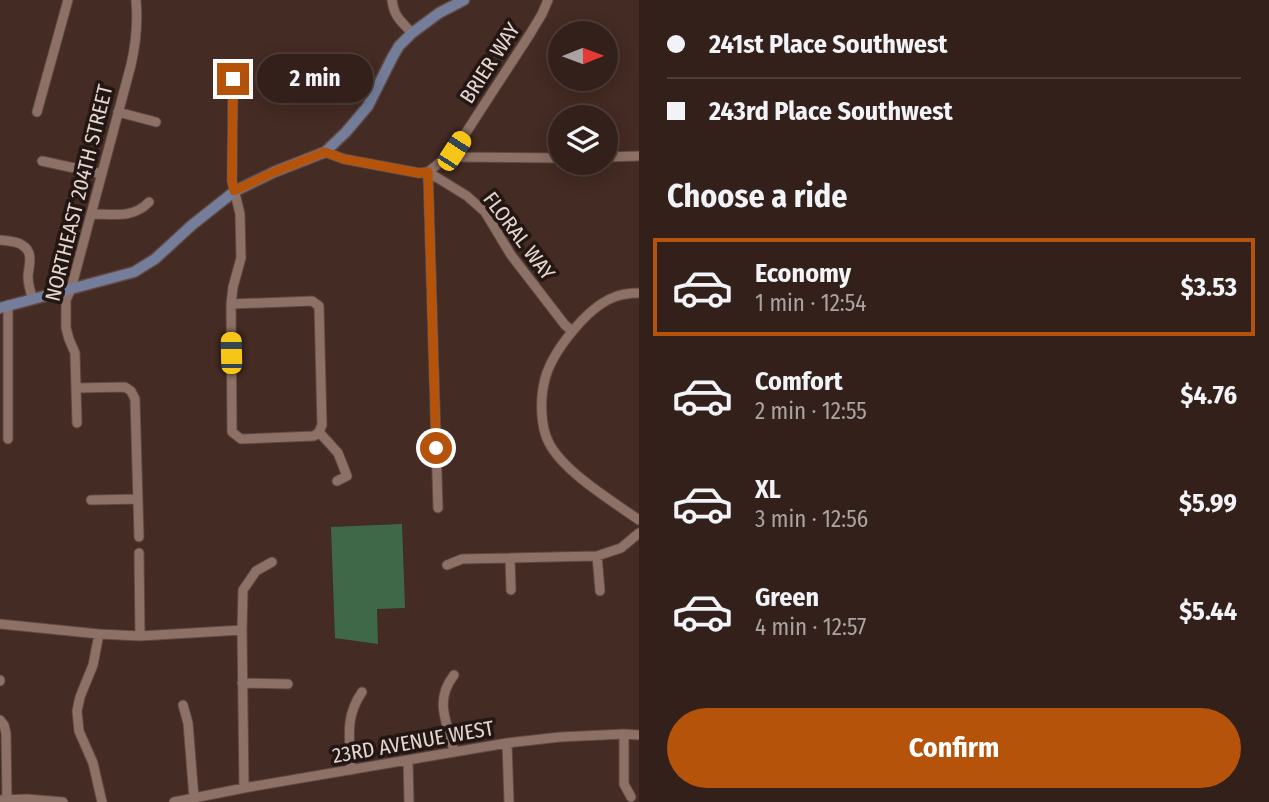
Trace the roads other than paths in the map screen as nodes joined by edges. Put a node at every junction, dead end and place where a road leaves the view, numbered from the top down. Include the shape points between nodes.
1 (68, 0) edge
2 (136, 0) edge
3 (392, 0) edge
4 (464, 0) edge
5 (548, 0) edge
6 (412, 33) junction
7 (233, 79) dead end
8 (37, 112) dead end
9 (118, 112) junction
10 (156, 122) dead end
11 (325, 152) junction
12 (639, 156) edge
13 (449, 157) junction
14 (618, 157) edge
15 (548, 158) edge
16 (42, 161) dead end
17 (428, 172) junction
18 (102, 174) junction
19 (234, 191) junction
20 (149, 202) dead end
21 (91, 214) junction
22 (0, 240) edge
23 (71, 289) junction
24 (639, 293) edge
25 (33, 299) junction
26 (231, 304) junction
27 (4, 307) edge
28 (572, 331) junction
29 (76, 388) junction
30 (77, 423) dead end
31 (319, 432) junction
32 (8, 439) dead end
33 (337, 481) dead end
34 (138, 499) junction
35 (91, 500) dead end
36 (438, 508) dead end
37 (639, 520) edge
38 (639, 533) edge
39 (139, 537) dead end
40 (139, 554) dead end
41 (597, 556) junction
42 (510, 558) junction
43 (272, 562) dead end
44 (447, 565) dead end
45 (511, 590) dead end
46 (600, 591) dead end
47 (0, 624) edge
48 (242, 630) junction
49 (99, 634) junction
50 (140, 636) junction
51 (454, 676) dead end
52 (243, 683) junction
53 (288, 684) dead end
54 (362, 692) dead end
55 (183, 705) dead end
56 (0, 720) edge
57 (624, 734) junction
58 (639, 735) edge
59 (508, 743) junction
60 (454, 752) junction
61 (408, 760) junction
62 (351, 770) junction
63 (244, 788) junction
64 (631, 797) dead end
65 (194, 798) junction
66 (3, 800) edge
67 (27, 801) edge
68 (63, 802) edge
69 (102, 802) edge
70 (174, 802) edge
71 (410, 802) edge
72 (509, 802) edge

1 - 8 street
2 - 9 street, NORTHEAST 204TH STREET via 134,48
3 - 6 street via 399,20
4 - 6 main road
5 - 13 street, BRIER WAY
6 - 11 main road via 393,56 368,106
7 - 19 street
9 - 10 street
9 - 18 street, NORTHEAST 204TH STREET
11 - 17 street
11 - 19 main road
12 - 14 street
13 - 15 street
13 - 17 street, BRIER WAY
16 - 18 street
17 - 28 street, FLORAL WAY via 485,212 511,255
17 - 36 street
18 - 21 street, NORTHEAST 204TH STREET
19 - 23 main road via 143,267
19 - 26 street via 240,214 241,258
20 - 21 street via 130,214
21 - 23 street, NORTHEAST 204TH STREET
22 - 25 street via 26,247
23 - 25 main road
23 - 29 street, NORTHEAST 204TH STREET via 66,300 66,328 75,353
24 - 28 street via 602,303
25 - 27 main road
26 - 31 street via 312,301 319,306
26 - 31 street via 232,432 241,439 314,436
27 - 32 street
28 - 37 street via 545,378 542,419 549,443 566,466
29 - 30 street, NORTHEAST 204TH STREET
29 - 34 street via 125,387 131,391
31 - 33 street via 338,453 347,476
34 - 35 street
34 - 39 street
38 - 41 street via 621,548
40 - 50 street
41 - 42 street
41 - 46 street
42 - 44 street via 462,559
42 - 45 street
43 - 48 street via 256,571 243,590
47 - 49 street
48 - 50 street
48 - 52 street
49 - 50 street
49 - 69 street via 78,711 79,731
51 - 60 street via 443,693 443,710
52 - 53 street
52 - 63 street
54 - 62 street via 349,725
55 - 65 street
56 - 66 street via 6,733
57 - 58 street, 23RD AVENUE WEST
57 - 59 street, 23RD AVENUE WEST
57 - 64 street via 624,784
59 - 60 street, 23RD AVENUE WEST
59 - 72 street
60 - 61 street, 23RD AVENUE WEST
61 - 62 street, 23RD AVENUE WEST
61 - 71 street
62 - 63 street, 23RD AVENUE WEST
63 - 65 street, 23RD AVENUE WEST
65 - 70 street, 23RD AVENUE WEST
66 - 67 street
67 - 68 street

